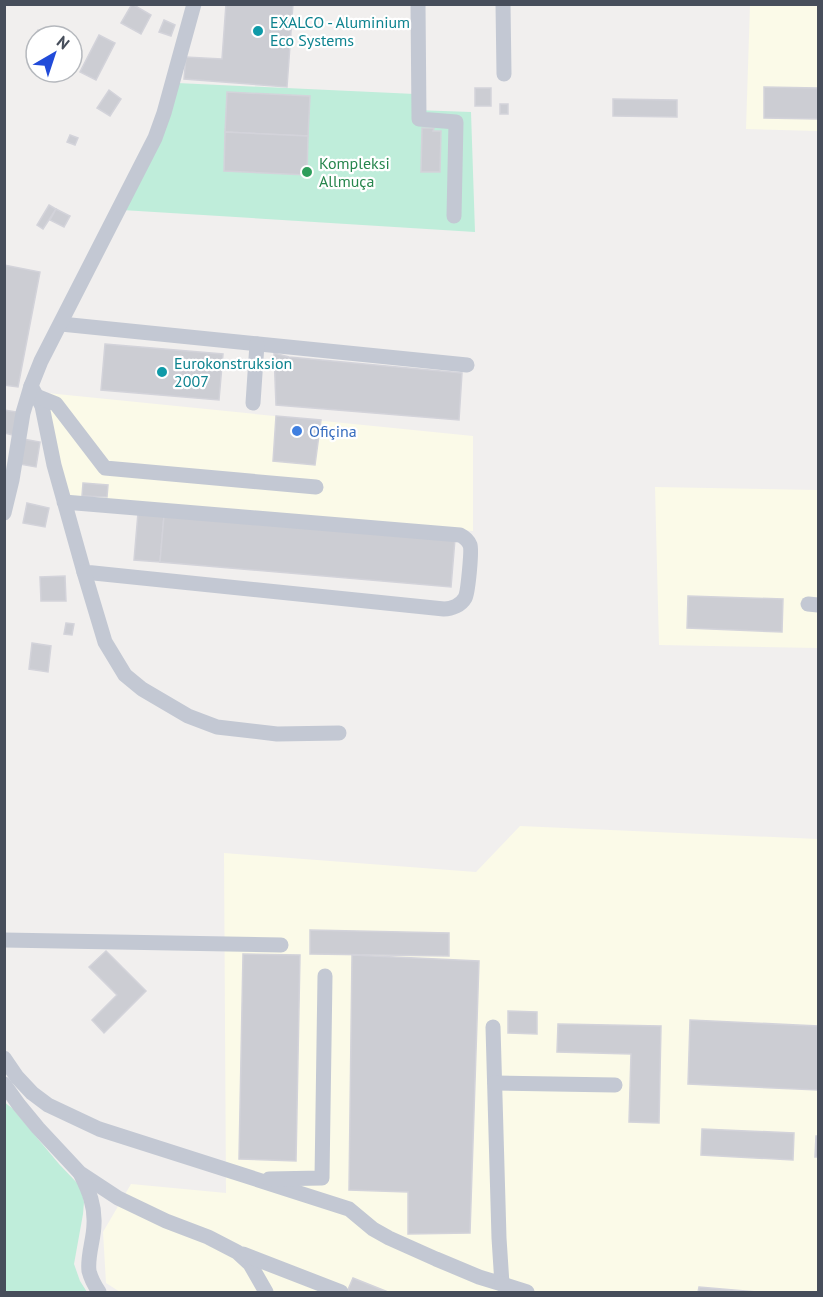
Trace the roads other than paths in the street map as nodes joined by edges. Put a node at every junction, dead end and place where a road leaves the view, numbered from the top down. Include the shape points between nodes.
1 (194, 4) edge
2 (418, 4) edge
3 (503, 4) edge
4 (504, 74) dead end
5 (454, 216) dead end
6 (61, 324) junction
7 (257, 344) junction
8 (467, 365) dead end
9 (34, 391) junction
10 (253, 403) dead end
11 (8, 481) edge
12 (316, 487) dead end
13 (64, 502) junction
14 (4, 513) edge
15 (84, 572) junction
16 (339, 732) dead end
17 (4, 940) edge
18 (281, 945) dead end
19 (325, 976) dead end
20 (493, 1027) dead end
21 (4, 1058) edge
22 (495, 1083) junction
23 (4, 1084) edge
24 (615, 1085) dead end
25 (80, 1173) junction
26 (255, 1179) junction
27 (237, 1252) junction
28 (502, 1284) junction
29 (99, 1293) edge
30 (266, 1293) edge
31 (341, 1293) edge
32 (527, 1293) edge

1 - 6 street via 155,138
2 - 5 street via 419,119 456,122
3 - 4 street
6 - 7 street
6 - 9 street via 41,361
7 - 8 street
7 - 10 street
9 - 11 street via 23,413
9 - 12 street via 56,404 105,468
9 - 13 street via 42,406
11 - 14 street
13 - 15 street
13 - 15 street via 453,533 470,545 465,598 451,609
15 - 16 street via 105,642 124,675 142,689 188,716 217,727 277,734
17 - 18 street
19 - 26 street via 322,1178
20 - 22 street
21 - 26 street via 17,1077 48,1105 99,1129
22 - 24 street
22 - 28 street
23 - 25 street
25 - 27 street via 118,1198
25 - 29 street via 93,1206 89,1271
26 - 28 street via 349,1209 389,1238
27 - 30 street via 250,1264
27 - 31 street
28 - 32 street

